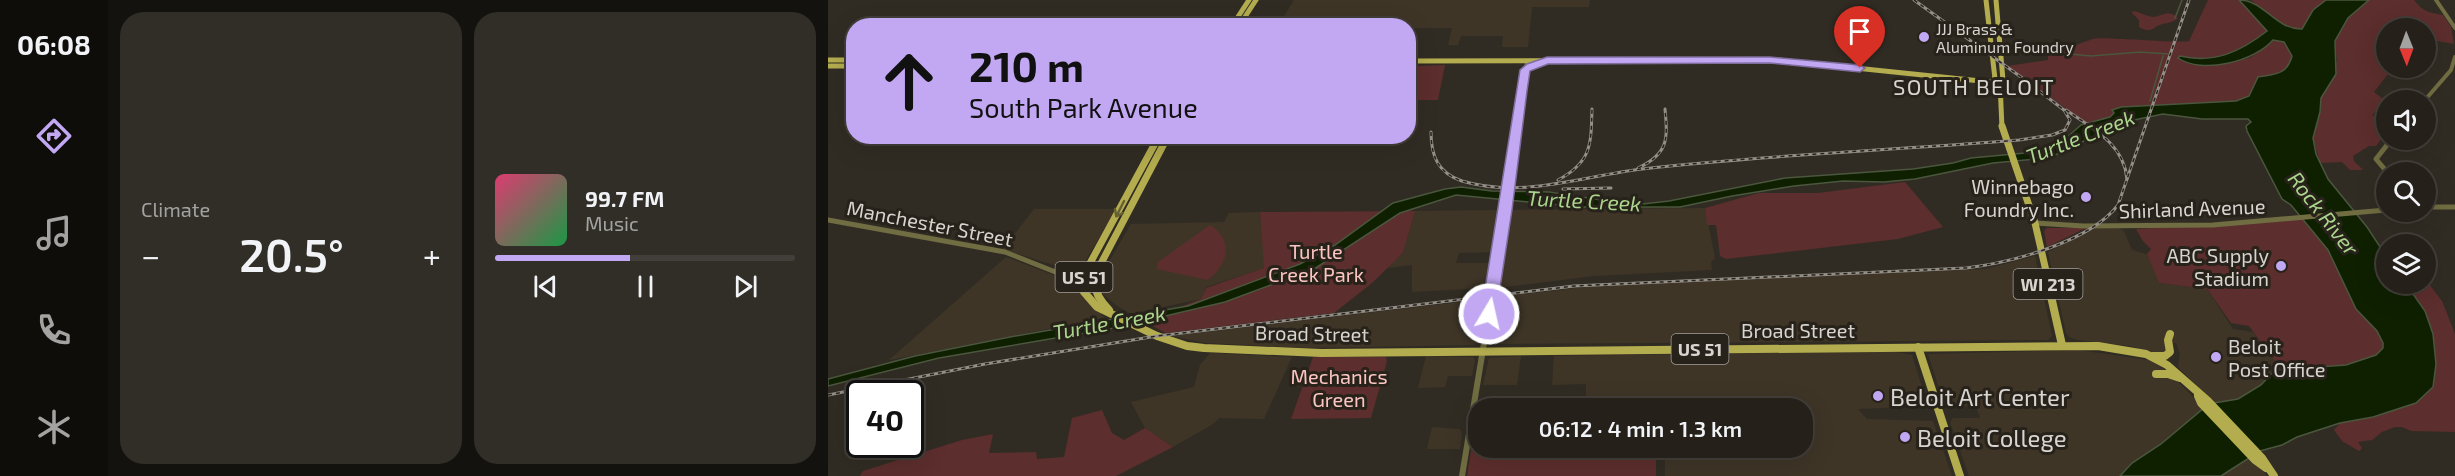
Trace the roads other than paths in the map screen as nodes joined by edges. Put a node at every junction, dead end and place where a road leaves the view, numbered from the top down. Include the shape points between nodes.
1 (1249, 0) edge
2 (1256, 0) edge
3 (1986, 0) edge
4 (1996, 0) edge
5 (2436, 0) edge
6 (1237, 18) edge
7 (1244, 18) edge
8 (2455, 28) edge
9 (2455, 57) edge
10 (828, 60) edge
11 (846, 60) edge
12 (1416, 61) edge
13 (1527, 61) junction
14 (1547, 61) junction
15 (828, 66) edge
16 (846, 66) edge
17 (1525, 70) junction
18 (1977, 81) junction
19 (2000, 83) junction
20 (2434, 90) edge
21 (2000, 94) junction
22 (1155, 144) edge
23 (1163, 144) edge
24 (2383, 150) edge
25 (2379, 162) edge
26 (2436, 207) edge
27 (2455, 207) edge
28 (2376, 211) edge
29 (2361, 212) joint
30 (828, 220) edge
31 (2035, 223) junction
32 (1096, 273) junction
33 (1085, 275) junction
34 (1113, 314) junction
35 (2170, 334) dead end
36 (2062, 345) junction
37 (1917, 347) junction
38 (1483, 351) junction
39 (2150, 356) junction
40 (2156, 374) dead end
41 (2187, 382) junction
42 (2271, 473) edge
43 (1462, 476) edge
44 (1960, 476) edge

1 - 6 main road
2 - 7 main road
3 - 19 main road via 1995,79
4 - 19 main road
5 - 8 street
9 - 20 street via 2451,70
10 - 11 main road
12 - 13 main road
13 - 14 main road
13 - 17 street
14 - 17 street
14 - 18 main road via 1778,60
15 - 16 main road
17 - 38 street
18 - 19 main road
18 - 21 main road via 1992,86
19 - 21 main road
21 - 31 main road, WI 213 via 2002,128
22 -> 33 main road, US 51
23 - 32 main road, US 51
24 - 25 street via 2376,159
26 - 27 street
28 - 29 street, Shirland Avenue
29 - 31 street, Shirland Avenue via 2193,226
30 - 33 street, Manchester Street via 1005,252 1068,277
31 - 36 main road, WI 213
32 - 33 street, Manchester Street
32 - 34 main road, US 51 via 1095,289
33 - 34 main road, US 51 via 1086,296 1096,307
34 - 38 main road, Broad Street / US 51 via 1187,346 1204,348 1321,353
35 - 39 main road via 2169,353
36 - 37 main road, Broad Street
36 - 39 main road, Broad Street via 2098,346
37 - 38 main road, Broad Street / US 51
37 - 44 main road
38 - 43 street
39 - 41 main road, Broad Street via 2167,364
40 - 41 main road
41 - 42 main road, Broad Street

